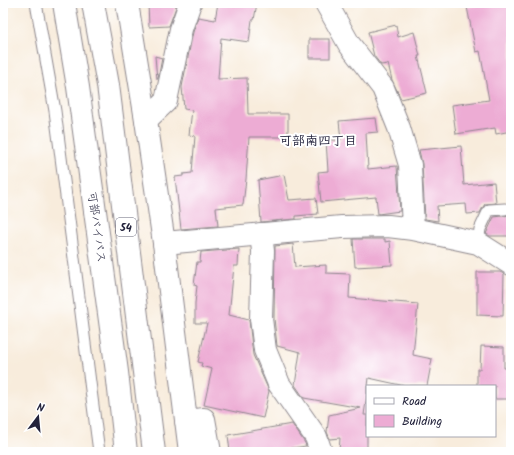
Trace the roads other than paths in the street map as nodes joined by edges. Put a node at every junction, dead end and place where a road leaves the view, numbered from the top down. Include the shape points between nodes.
1 (36, 3) edge
2 (64, 3) edge
3 (93, 3) edge
4 (127, 3) edge
5 (190, 3) edge
6 (326, 3) edge
7 (146, 120) junction
8 (505, 209) dead end
9 (413, 229) junction
10 (261, 234) junction
11 (164, 243) junction
12 (478, 243) junction
13 (511, 264) edge
14 (186, 422) junction
15 (99, 452) edge
16 (126, 452) edge
17 (154, 452) edge
18 (190, 452) edge
19 (210, 452) edge
20 (321, 452) edge

1 - 15 lane via 55,111
2 - 16 main road, 可部バイパス / 54 via 78,87
3 - 17 main road, 54 via 108,85
4 - 7 main road
5 - 7 main road via 181,29 166,100
6 - 9 main road via 348,44 383,88 399,128 410,165
7 - 11 main road
8 - 12 lane via 489,210 480,229
9 - 10 main road via 388,226 342,227
9 - 12 main road
10 - 11 main road
10 - 20 main road via 261,319 265,350 279,384 316,437
11 - 14 main road
12 - 13 main road
14 - 18 main road
14 - 19 main road via 204,419

